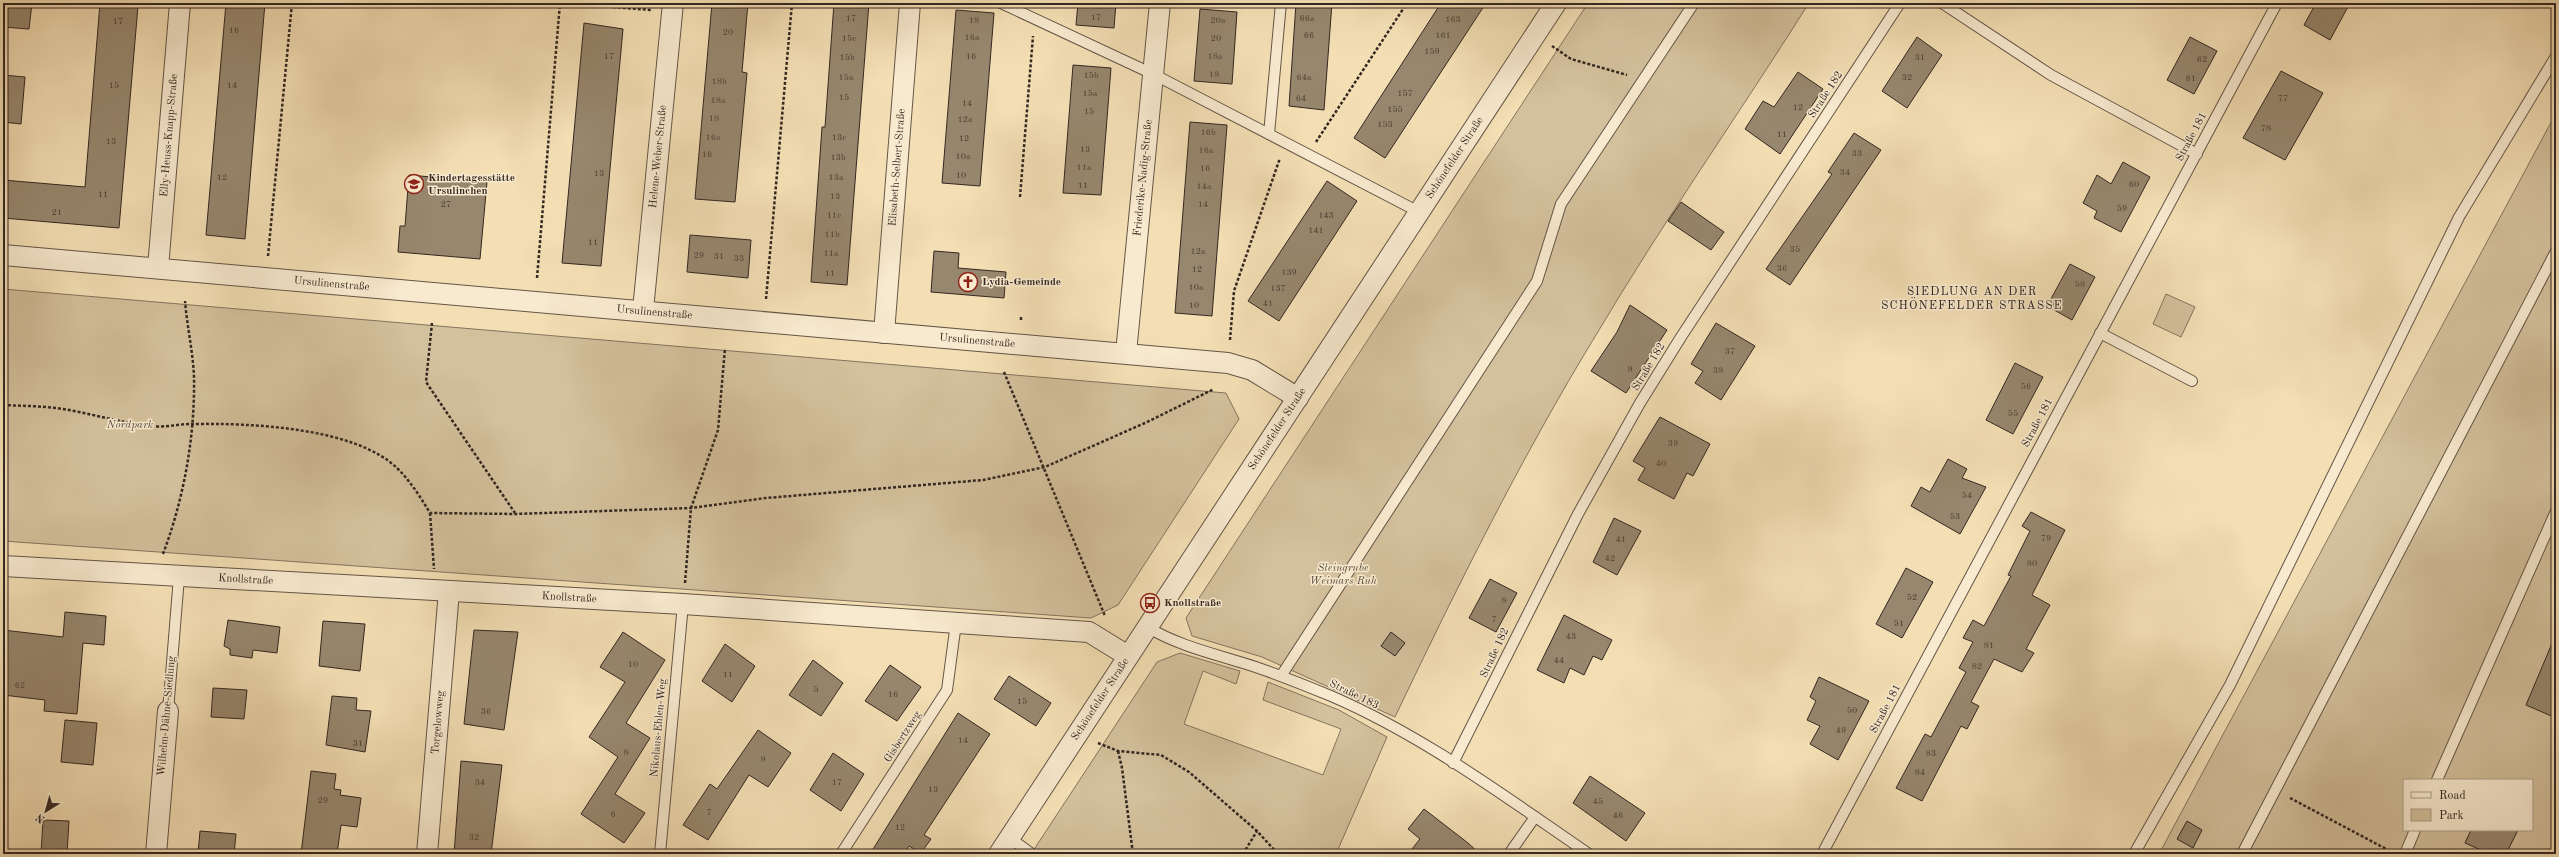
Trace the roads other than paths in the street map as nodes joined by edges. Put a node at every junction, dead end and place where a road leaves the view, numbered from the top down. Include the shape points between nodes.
1 (180, 3) edge
2 (910, 3) edge
3 (1001, 3) edge
4 (1160, 3) edge
5 (1281, 3) edge
6 (1556, 3) edge
7 (1694, 3) edge
8 (1900, 3) edge
9 (1942, 3) edge
10 (2277, 3) edge
11 (673, 7) edge
12 (2556, 56) edge
13 (1155, 75) junction
14 (1269, 134) junction
15 (2197, 154) junction
16 (1419, 212) junction
17 (2556, 251) edge
18 (3, 255) edge
19 (158, 268) junction
20 (643, 310) junction
21 (884, 333) junction
22 (2100, 333) junction
23 (1126, 353) junction
24 (2192, 381) dead end
25 (1298, 398) junction
26 (2556, 511) edge
27 (3, 566) edge
28 (179, 577) junction
29 (442, 591) junction
30 (683, 604) junction
31 (956, 623) junction
32 (1147, 627) junction
33 (1128, 656) junction
34 (1281, 676) junction
35 (168, 711) joint
36 (1453, 763) junction
37 (2437, 779) edge
38 (1536, 817) junction
39 (2415, 831) edge
40 (1004, 846) edge
41 (156, 854) edge
42 (427, 854) edge
43 (660, 854) edge
44 (841, 854) edge
45 (1032, 854) edge
46 (1508, 854) edge
47 (1589, 854) edge
48 (1822, 854) edge
49 (2134, 854) edge
50 (2242, 854) edge
51 (2405, 854) edge

1 - 19 street, Elly-Heuss-Knapp-Straße
2 - 21 street, Elisabeth-Selbert-Straße
3 - 13 lane
4 - 13 street, Friederike-Nadig-Straße
5 - 14 lane
6 - 16 street, Schönefelder Straße
7 - 34 lane via 1560,204 1537,281
8 - 36 lane, Straße 182 via 1640,403 1571,527
9 - 15 lane via 2051,75
10 - 15 lane, Straße 181
11 - 20 street, Helene-Weber-Straße
12 - 49 lane via 2459,217 2230,685
13 - 14 lane
13 - 23 street, Friederike-Nadig-Straße
14 - 16 lane
15 - 22 lane, Straße 181
16 - 25 street, Schönefelder Straße
17 - 50 lane
18 - 19 street, Ursulinenstraße
19 - 20 street, Ursulinenstraße
20 - 21 street, Ursulinenstraße
21 - 23 street, Ursulinenstraße
22 - 24 lane
22 - 48 lane, Straße 181
23 - 25 street, Ursulinenstraße via 1237,364 1252,370
25 - 32 street, Schönefelder Straße
26 - 37 lane
27 - 28 street, Knollstraße
28 - 29 street, Knollstraße
28 - 35 lane, Wilhelm-Dähne-Siedlung
29 - 30 street, Knollstraße
29 - 42 street, Torgelowweg
30 - 31 street, Knollstraße
30 - 43 lane, Nikolaus-Ehlen-Weg
31 - 33 street, Knollstraße via 1090,632
31 - 44 lane, Gisbertzweg via 947,690
32 - 33 street, Schönefelder Straße
32 - 34 lane, Straße 183 via 1167,639
33 - 40 street, Schönefelder Straße
34 - 36 lane, Straße 183 via 1333,697 1394,728
35 - 41 street, Wilhelm-Dähne-Siedlung
36 - 38 lane, Straße 183
38 - 46 lane
38 - 47 lane, Straße 183
39 - 51 lane
40 - 45 lane

